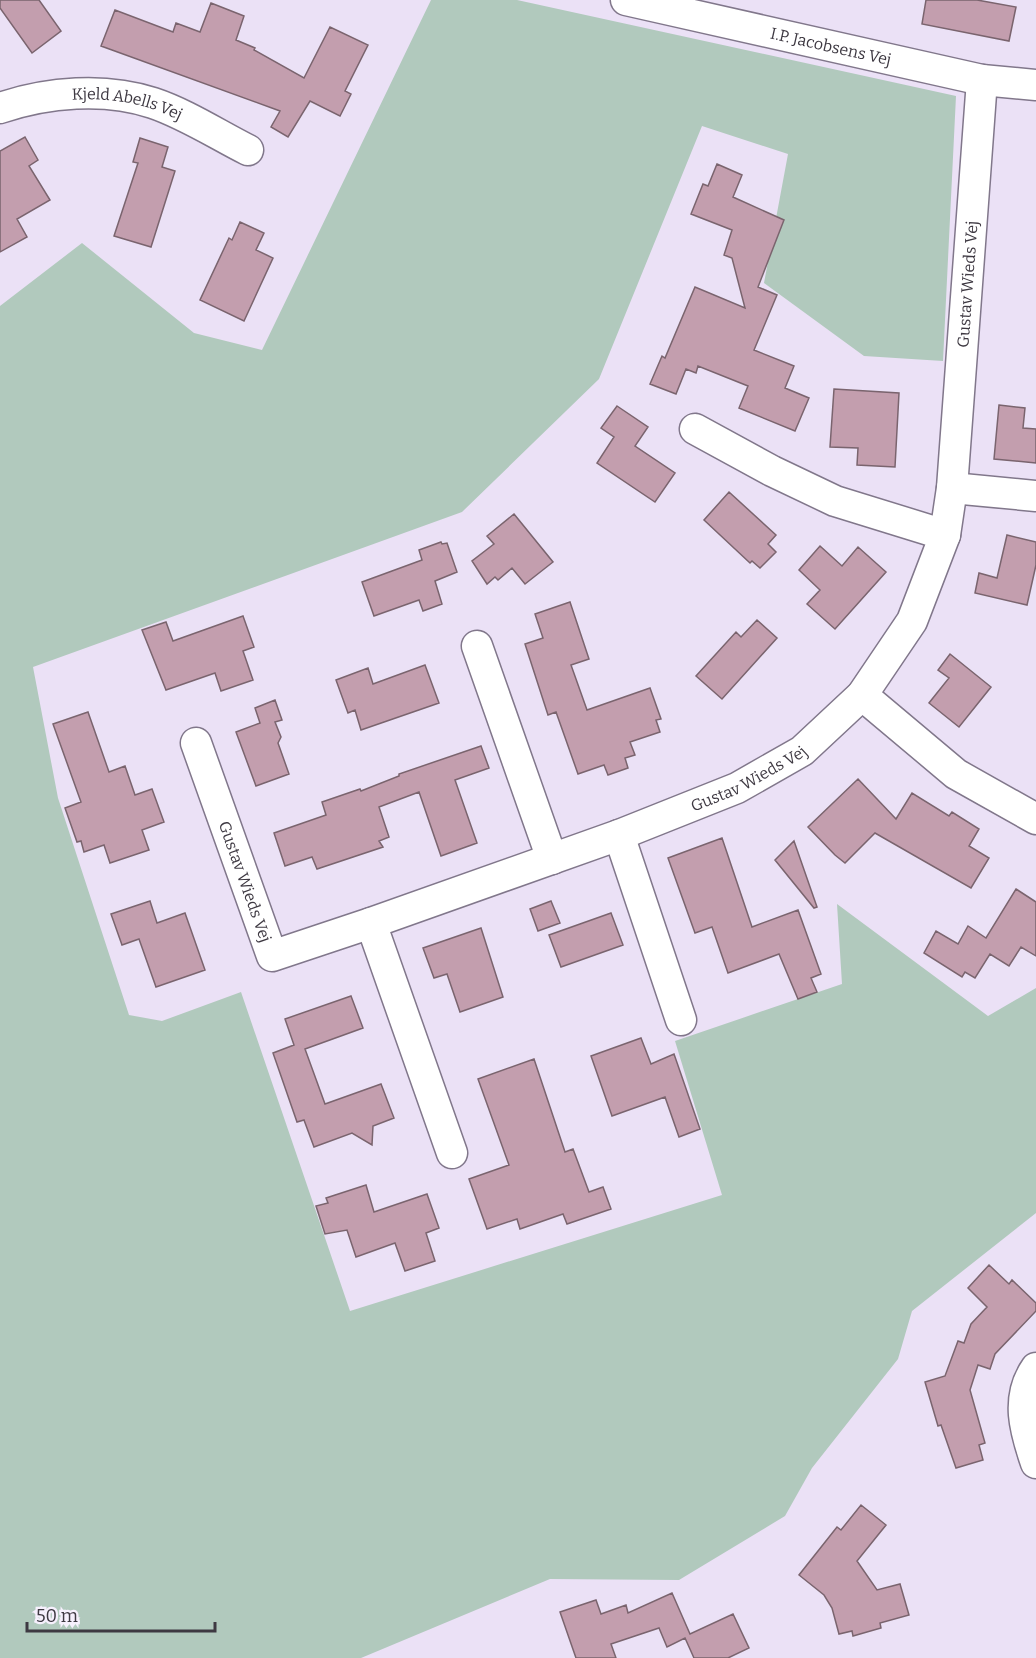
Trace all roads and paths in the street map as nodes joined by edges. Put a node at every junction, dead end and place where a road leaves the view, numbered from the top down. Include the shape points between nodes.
1 (626, 0) edge
2 (982, 80) junction
3 (1036, 85) edge
4 (0, 108) edge
5 (248, 150) dead end
6 (695, 429) dead end
7 (952, 488) junction
8 (1036, 496) edge
9 (945, 535) junction
10 (477, 646) dead end
11 (862, 695) junction
12 (196, 742) dead end
13 (1036, 819) edge
14 (619, 835) junction
15 (552, 859) junction
16 (371, 924) junction
17 (681, 1020) dead end
18 (452, 1154) dead end
19 (1036, 1368) edge
20 (1036, 1463) edge

1 - 2 street, I.P. Jacobsens Vej
2 - 3 street, I.P. Jacobsens Vej
2 - 7 street, Gustav Wieds Vej
4 - 5 street, Kjeld Abells Vej via 60,94 115,95 154,104
6 - 9 street via 835,501
7 - 8 street
7 - 9 street, Gustav Wieds Vej
9 - 11 street, Gustav Wieds Vej via 912,621
10 - 15 street
11 - 13 street via 956,774
11 - 14 street, Gustav Wieds Vej via 802,751 737,788
12 - 16 street, Gustav Wieds Vej via 272,956
14 - 15 street, Gustav Wieds Vej
14 - 17 street
15 - 16 street, Gustav Wieds Vej
16 - 18 street
19 - 20 street via 1028,1380 1023,1423

